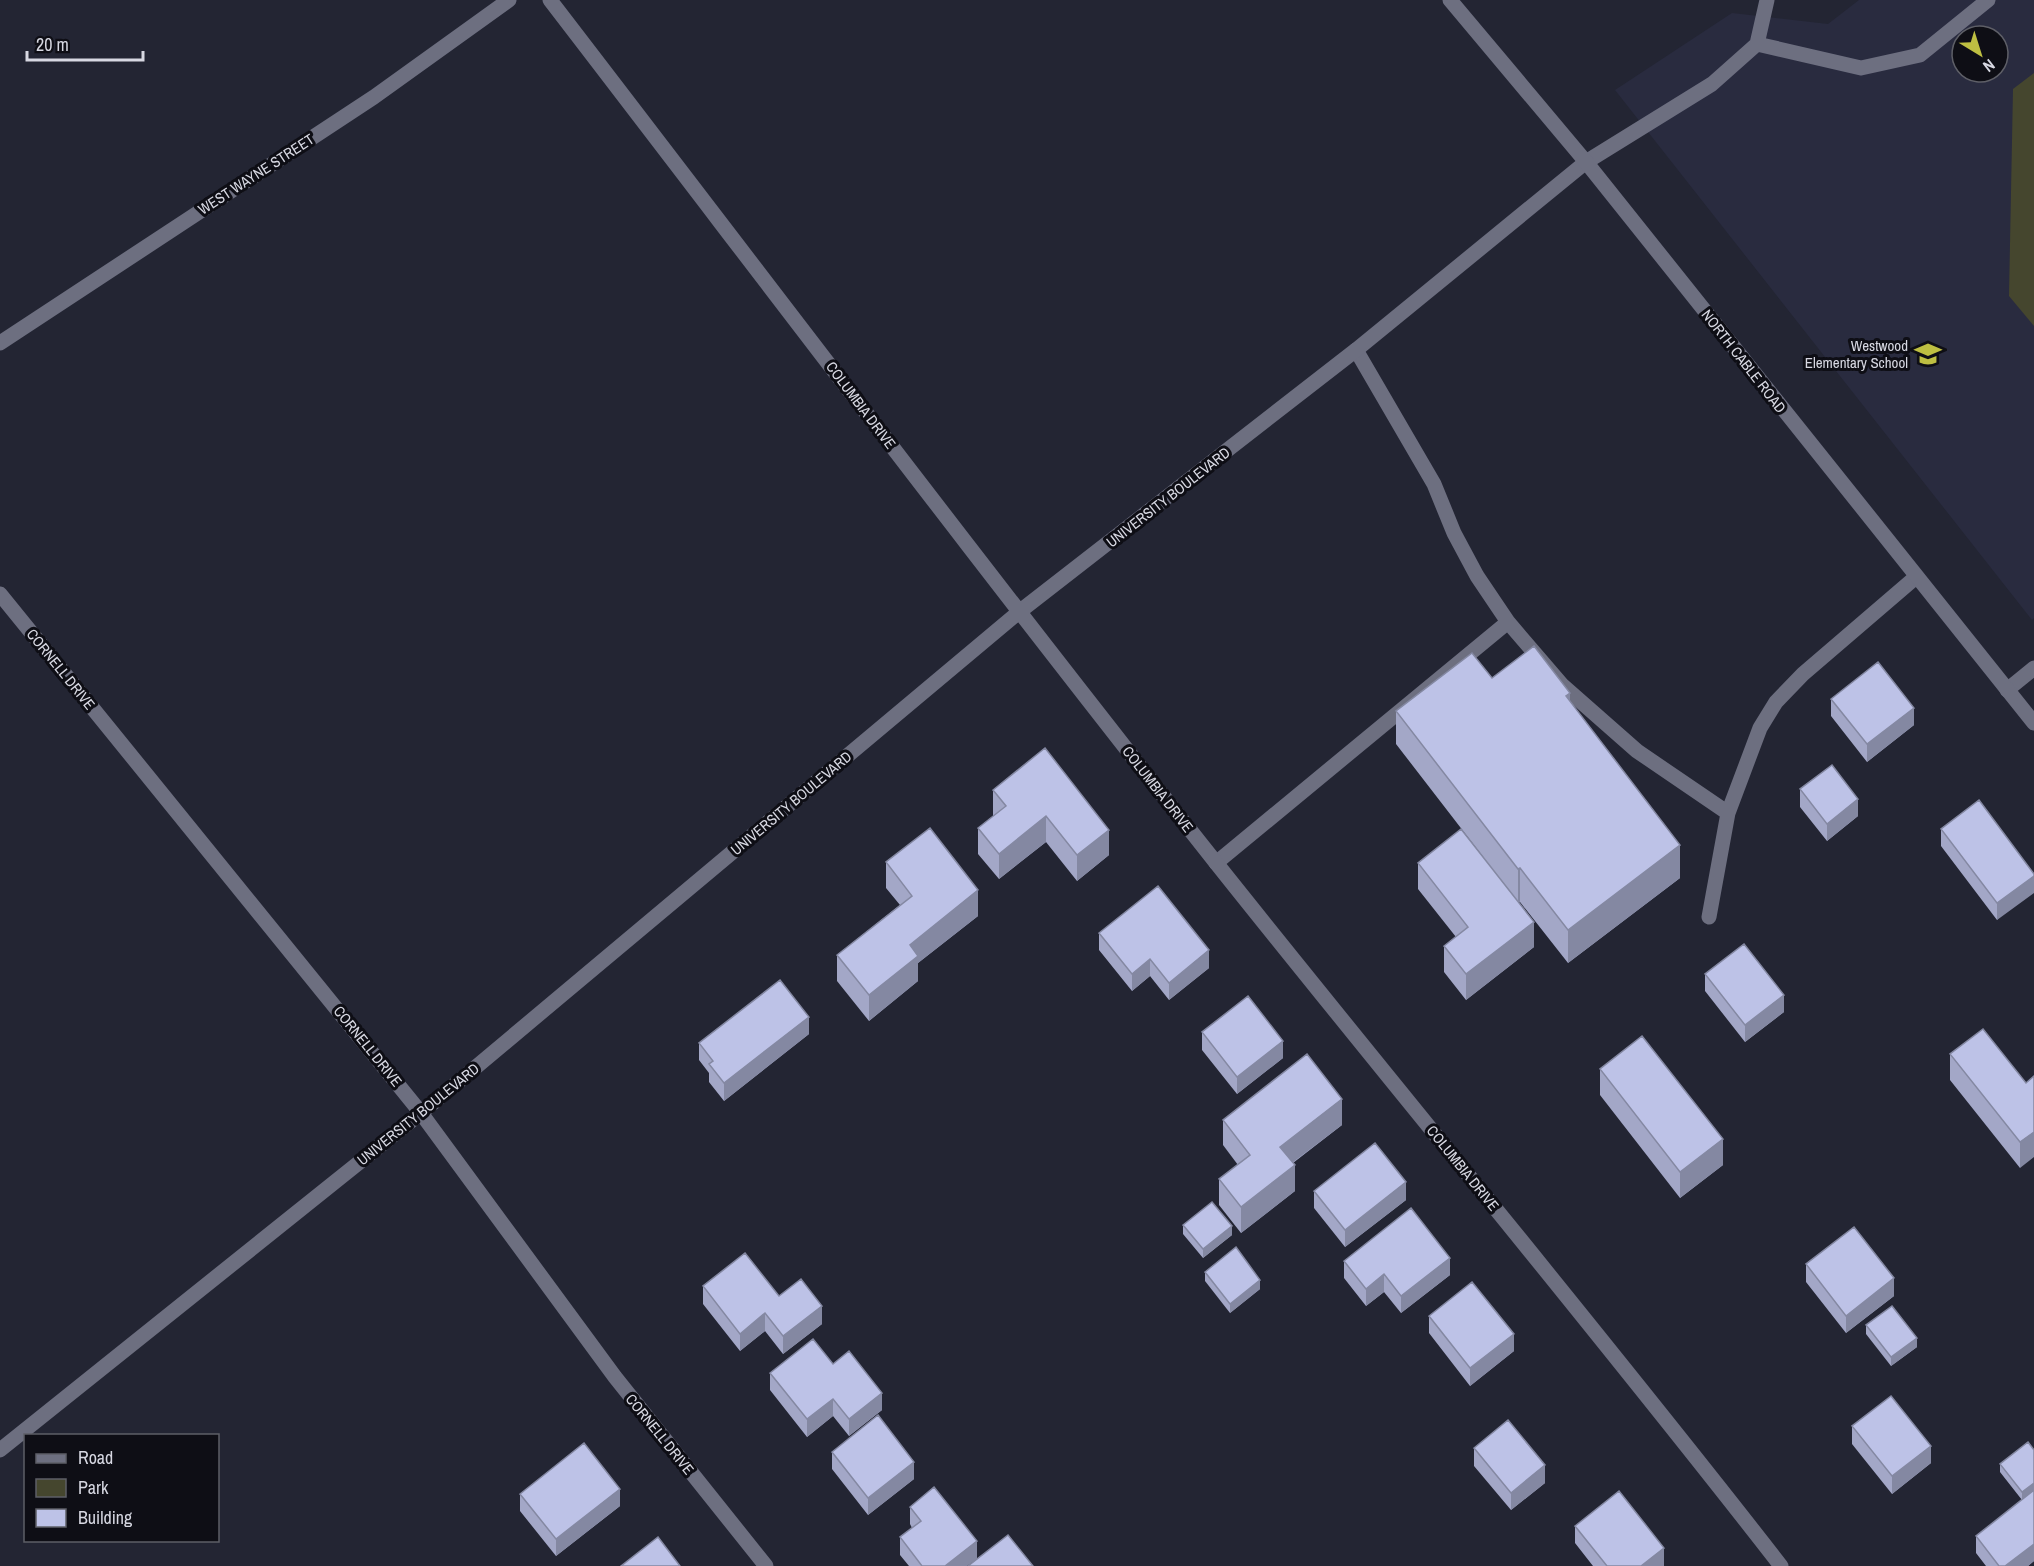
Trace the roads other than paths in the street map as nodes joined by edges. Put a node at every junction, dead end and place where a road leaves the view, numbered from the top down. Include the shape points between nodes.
1 (509, 0) edge
2 (550, 0) edge
3 (1450, 0) edge
4 (1767, 0) edge
5 (1988, 0) edge
6 (1757, 44) junction
7 (1586, 162) junction
8 (0, 343) edge
9 (1356, 350) junction
10 (1916, 577) junction
11 (0, 594) edge
12 (1019, 612) junction
13 (1508, 622) junction
14 (2034, 668) edge
15 (2007, 690) junction
16 (2034, 723) edge
17 (1728, 813) junction
18 (1216, 863) junction
19 (1709, 917) dead end
20 (421, 1113) junction
21 (0, 1450) edge
22 (766, 1566) edge
23 (1781, 1566) edge

1 - 8 street, WEST WAYNE STREET via 374,97
2 - 12 street, COLUMBIA DRIVE
3 - 7 street, NORTH CABLE ROAD
4 - 6 street
5 - 6 street via 1920,55 1861,68
6 - 7 street, UNIVERSITY BOULEVARD via 1712,84
7 - 9 street, UNIVERSITY BOULEVARD
7 - 10 street, NORTH CABLE ROAD
9 - 12 street, UNIVERSITY BOULEVARD
9 - 13 street via 1434,484 1477,576
10 - 15 street, NORTH CABLE ROAD
10 - 17 street via 1776,702 1760,728
11 - 20 street, CORNELL DRIVE
12 - 18 street, COLUMBIA DRIVE
12 - 20 street, UNIVERSITY BOULEVARD
13 - 17 street via 1562,685 1637,751
13 - 18 street
14 - 15 street
15 - 16 street, NORTH CABLE ROAD
17 - 19 street
18 - 23 street, COLUMBIA DRIVE via 1578,1308
20 - 21 street, UNIVERSITY BOULEVARD
20 - 22 street, CORNELL DRIVE via 615,1377

